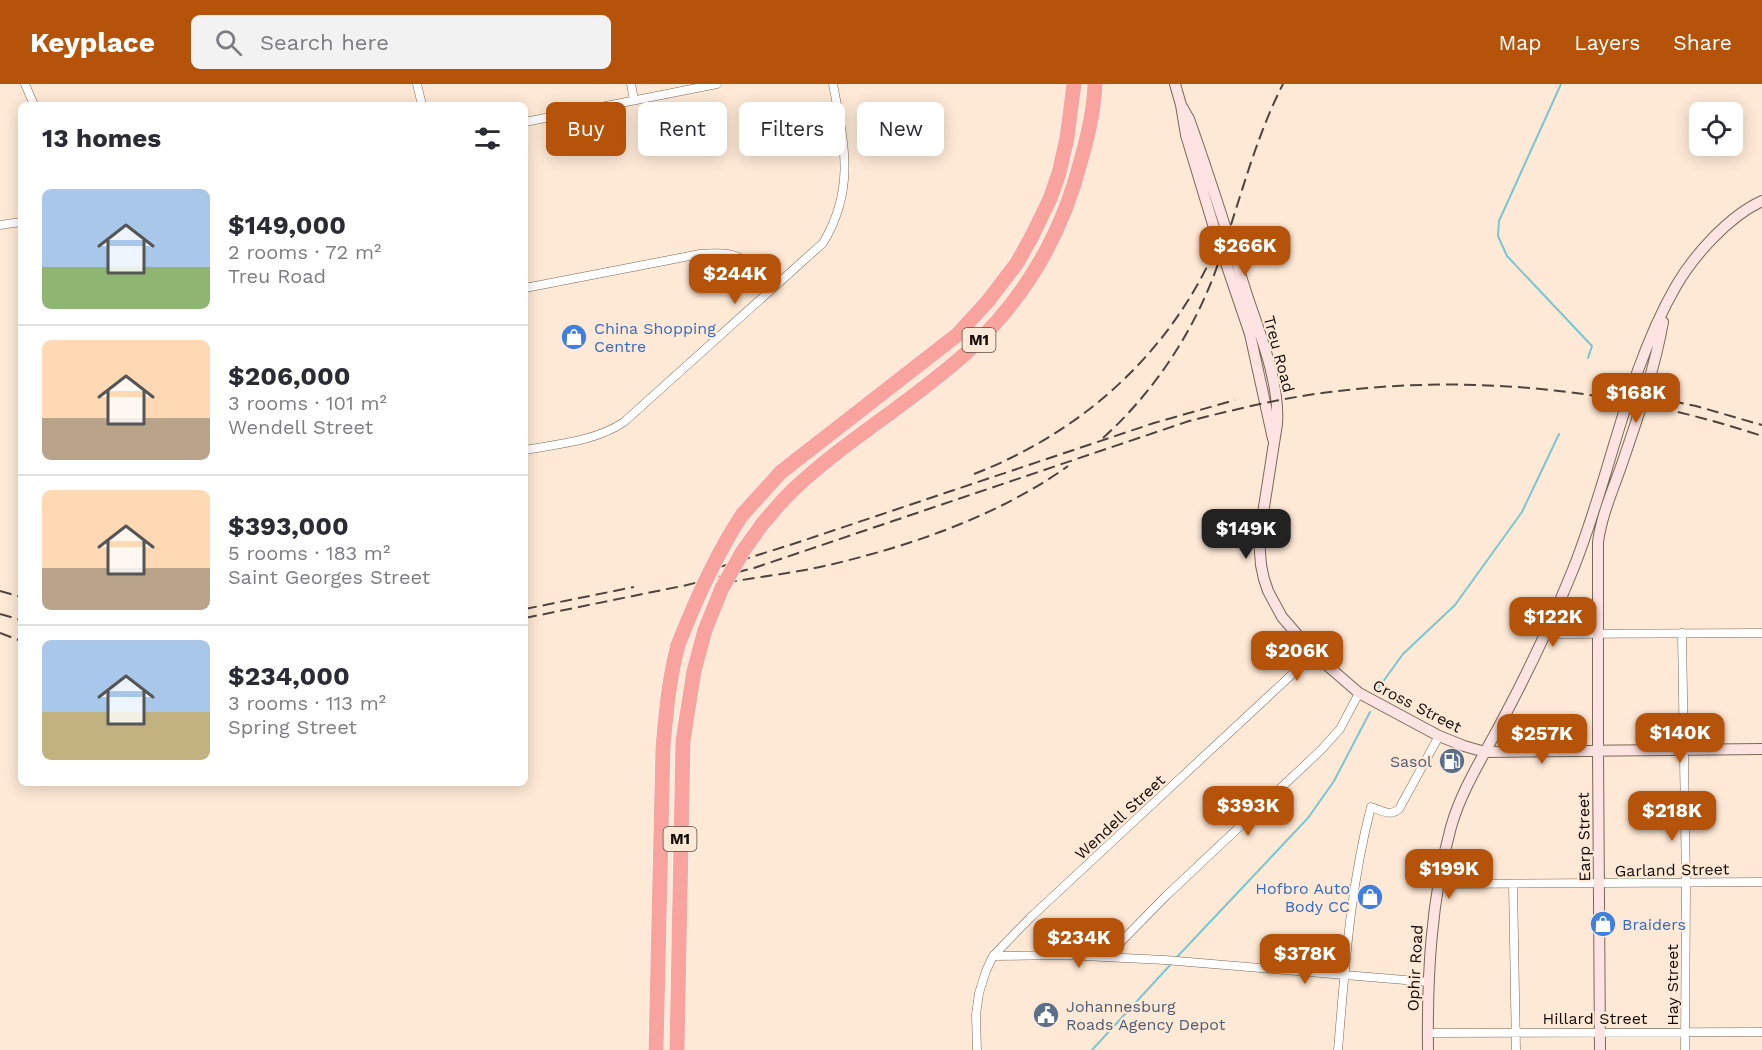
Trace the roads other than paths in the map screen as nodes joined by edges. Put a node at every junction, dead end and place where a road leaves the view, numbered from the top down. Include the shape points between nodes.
1 (25, 84) edge
2 (417, 84) edge
3 (631, 84) edge
4 (717, 84) edge
5 (833, 84) edge
6 (1074, 84) edge
7 (1095, 84) edge
8 (1175, 84) edge
9 (634, 100) junction
10 (33, 102) edge
11 (421, 102) edge
12 (528, 121) edge
13 (1762, 201) edge
14 (18, 222) edge
15 (0, 225) edge
16 (528, 287) edge
17 (770, 290) junction
18 (1665, 309) junction
19 (528, 449) edge
20 (1609, 500) junction
21 (1589, 526) junction
22 (1580, 553) junction
23 (1598, 554) junction
24 (1599, 633) junction
25 (1682, 633) junction
26 (1762, 633) edge
27 (1296, 634) junction
28 (1544, 634) junction
29 (1312, 652) junction
30 (1294, 666) junction
31 (1363, 696) junction
32 (1265, 698) junction
33 (1439, 736) junction
34 (1683, 749) junction
35 (1762, 749) edge
36 (1598, 750) junction
37 (1485, 752) junction
38 (1762, 882) edge
39 (1686, 883) junction
40 (1437, 884) junction
41 (1513, 884) junction
42 (1599, 884) junction
43 (993, 956) junction
44 (1106, 957) junction
45 (1344, 975) junction
46 (1429, 982) junction
47 (1516, 1032) junction
48 (1600, 1032) junction
49 (1685, 1032) junction
50 (1762, 1032) edge
51 (1428, 1033) junction
52 (656, 1050) edge
53 (677, 1050) edge
54 (977, 1050) edge
55 (1338, 1050) edge
56 (1428, 1050) edge
57 (1516, 1050) edge
58 (1600, 1050) edge
59 (1685, 1050) edge

1 - 10 street
2 - 11 street
3 - 9 street
4 - 9 street
5 - 17 street via 844,145 839,208 823,243
6 - 52 highway, M1, bridge via 1059,173 1017,263 957,335 781,472 742,515 695,600 678,645 663,747
7 - 53 highway, M1, bridge via 1087,140 1058,230 1004,315 966,353 793,489 763,523 722,588 694,671 683,741
8 - 27 street, Treu Road via 1186,135 1250,334 1274,442 1259,538 1261,565 1274,603
9 - 12 street
13 - 18 street, Earp Street via 1740,215 1702,250 1686,269
14 - 15 street
16 - 17 street via 720,252 747,261
17 - 19 street via 624,422 597,435
18 - 20 street, Earp Street via 1651,370
18 - 21 street, Earp Street via 1639,366
20 - 21 street via 1600,517
20 - 23 street, Earp Street via 1599,533
21 - 22 street, Earp Street
22 - 23 street
22 - 28 street, Earp Street
23 - 24 street, Earp Street
24 - 25 street
24 - 28 street
24 - 36 street, Earp Street
25 - 26 street
25 - 34 street, Hay Street
27 - 29 street, Treu Road
27 - 30 street
28 - 37 street, Ophir Road
29 - 30 street, Wendell Street
29 - 31 street, Cross Street
29 - 32 street, Wendell Street
30 - 32 street, Wendell Street
31 - 33 street, Cross Street
31 - 44 street via 1321,750
32 - 43 street, Wendell Street
33 - 37 street, Cross Street
33 - 45 street via 1399,809 1389,813 1371,807 1357,868
34 - 35 street, Cross Street
34 - 36 street, Cross Street
34 - 39 street, Hay Street
36 - 37 street, Cross Street
36 - 42 street, Earp Street
37 - 40 street, Ophir Road via 1457,809
38 - 39 street, Garland Street
39 - 42 street, Garland Street
39 - 49 street, Hay Street
40 - 41 street, Garland Street
40 - 46 street, Ophir Road
41 - 42 street, Garland Street
41 - 47 street
42 - 48 street, Earp Street
43 - 44 street
43 - 54 street via 979,993
44 - 45 street
45 - 46 street
45 - 55 street
46 - 51 street, Ophir Road
47 - 48 street, Hillard Street
47 - 51 street, Hillard Street
47 - 57 street
48 - 49 street, Hillard Street
48 - 58 street, Earp Street
49 - 50 street, Hillard Street
49 - 59 street, Hay Street
51 - 56 street, Ophir Road

